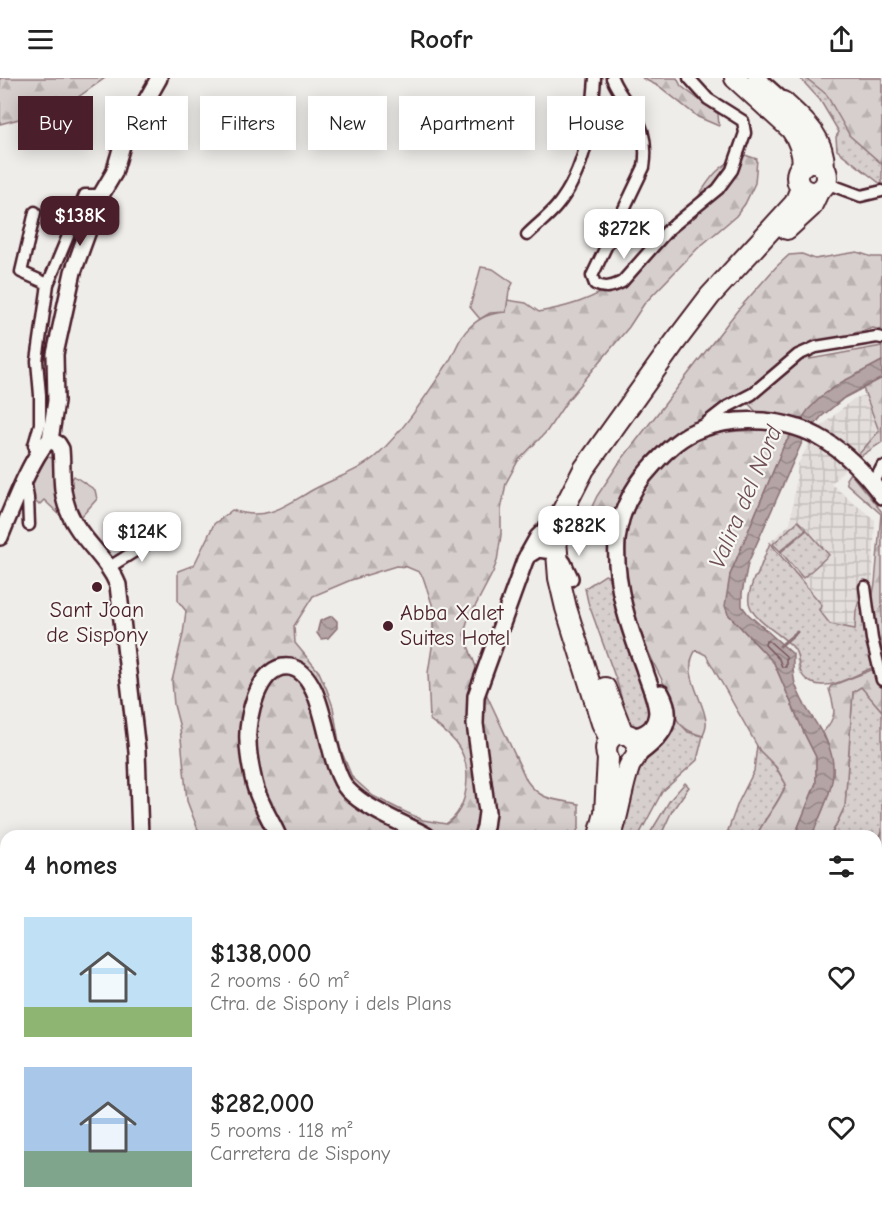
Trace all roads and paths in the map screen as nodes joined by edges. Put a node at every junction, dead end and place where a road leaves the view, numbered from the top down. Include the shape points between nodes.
1 (159, 78) edge
2 (594, 78) edge
3 (612, 78) edge
4 (689, 78) edge
5 (735, 78) edge
6 (756, 78) edge
7 (783, 102) joint
8 (818, 183) junction
9 (882, 191) edge
10 (102, 195) junction
11 (35, 212) dead end
12 (527, 235) dead end
13 (48, 284) junction
14 (882, 338) edge
15 (699, 429) junction
16 (51, 440) junction
17 (38, 455) junction
18 (882, 466) edge
19 (25, 479) junction
20 (874, 486) edge
21 (561, 514) junction
22 (29, 525) dead end
23 (160, 533) dead end
24 (0, 537) edge
25 (524, 562) junction
26 (108, 568) junction
27 (561, 568) junction
28 (865, 587) dead end
29 (630, 628) junction
30 (882, 680) edge
31 (616, 733) junction
32 (633, 760) junction
33 (608, 766) junction
34 (140, 830) edge
35 (275, 830) edge
36 (415, 830) edge
37 (484, 830) edge
38 (601, 830) edge
39 (613, 830) edge

1 - 10 main road via 130,128
2 - 12 street via 587,140 574,176 556,208
3 - 4 street via 640,125 646,157 592,276 602,288 622,282 668,230 718,189 732,170 745,134 743,121 708,99
5 - 8 highway via 797,137 803,154 797,177
6 - 7 main road
7 - 8 highway via 813,131 823,153
8 - 9 street via 861,196
8 - 21 highway via 710,296 584,469
8 - 27 highway via 811,207 779,236 701,328 606,457 580,499
10 - 13 street via 85,195
10 - 16 main road via 73,272 55,354 56,401
11 - 13 street via 21,272
13 - 17 street via 37,362 40,424 34,445
14 - 15 street via 816,347 798,355 752,394
15 - 20 main road via 752,421 779,423 813,434 847,456
15 - 29 main road via 673,445 647,471 624,509 617,556 621,597
16 - 17 main road
16 - 26 main road via 61,449 62,489 68,510
17 - 19 main road
18 - 20 street
19 - 22 street
19 - 24 main road
21 - 25 main road via 538,537
21 - 27 highway via 556,540
23 - 26 street
25 - 27 main road via 538,549 548,549
25 - 37 main road via 474,703 487,812
26 - 34 main road via 119,595 137,751
27 - 31 highway via 566,608
28 - 30 street
29 - 31 main road via 657,712 648,732
29 - 32 main road via 668,713 665,728
31 - 32 highway via 637,745
31 - 33 highway via 606,748
32 - 33 highway
32 - 39 highway
33 - 38 highway
35 - 36 main road via 254,783 247,740 260,685 271,670 283,667 300,671 312,688 335,767 349,790

